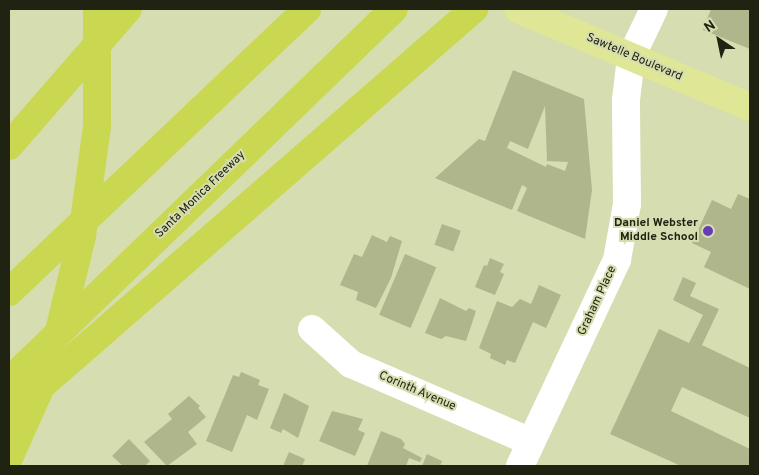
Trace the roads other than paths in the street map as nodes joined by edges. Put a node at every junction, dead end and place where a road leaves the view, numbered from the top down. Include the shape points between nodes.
1 (97, 9) edge
2 (128, 9) edge
3 (394, 9) edge
4 (474, 9) edge
5 (518, 9) edge
6 (654, 9) edge
7 (305, 11) edge
8 (631, 57) junction
9 (750, 107) edge
10 (9, 146) edge
11 (9, 292) edge
12 (312, 329) dead end
13 (9, 381) edge
14 (9, 414) edge
15 (531, 442) junction
16 (9, 458) edge
17 (520, 466) edge

1 - 16 highway via 97,126 82,236 56,344 37,397
2 - 10 highway
3 - 13 highway, Santa Monica Freeway
4 - 14 highway
5 - 8 main road, Sawtelle Boulevard
6 - 8 street, Graham Place
7 - 11 highway
8 - 9 main road, Sawtelle Boulevard
8 - 15 street, Graham Place via 626,100 626,212 618,260
12 - 15 street, Corinth Avenue via 351,364
15 - 17 street, Graham Place

